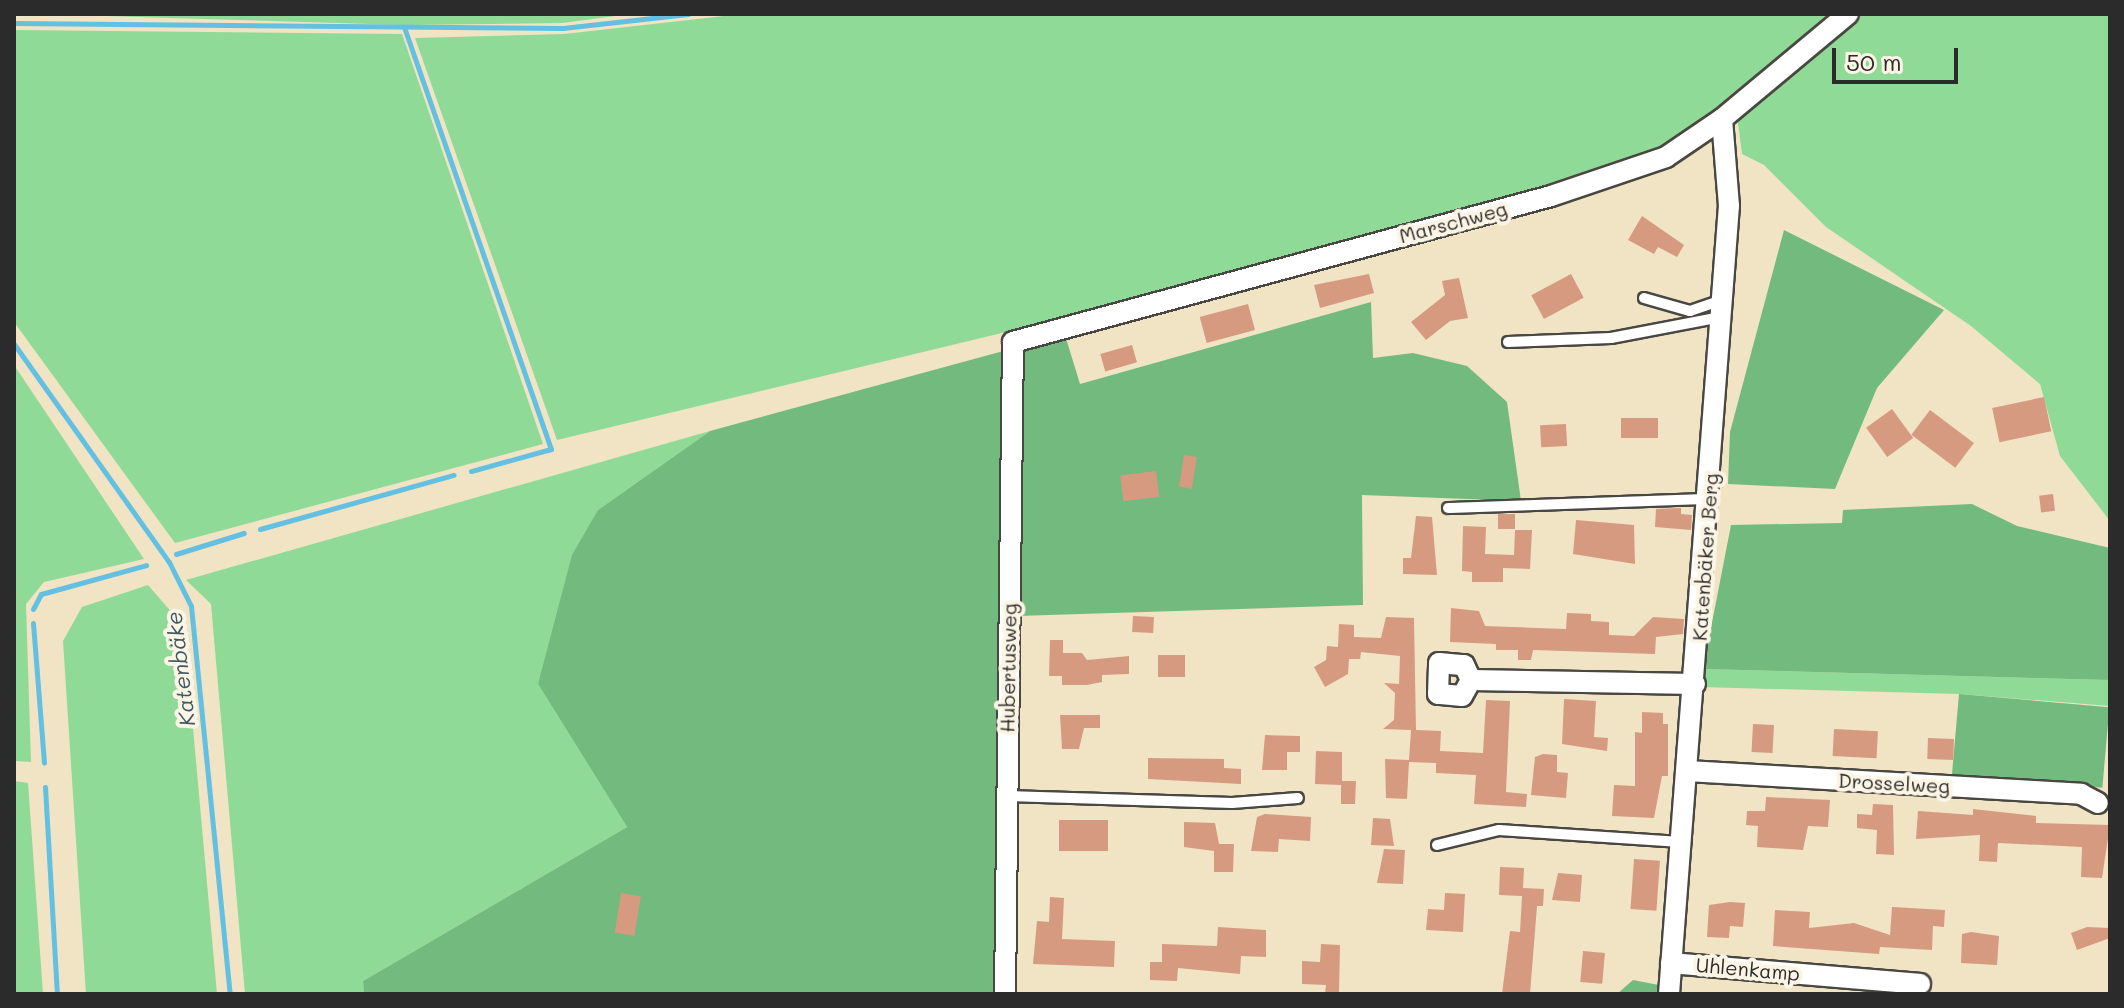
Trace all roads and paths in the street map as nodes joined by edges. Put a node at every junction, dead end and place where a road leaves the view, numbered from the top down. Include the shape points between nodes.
1 (1848, 14) edge
2 (1722, 119) junction
3 (1644, 298) dead end
4 (1722, 308) junction
5 (1013, 342) joint
6 (1508, 342) dead end
7 (1709, 499) junction
8 (1448, 508) dead end
9 (1471, 680) dead end
10 (1695, 684) junction
11 (1687, 771) junction
12 (1005, 795) junction
13 (1298, 798) dead end
14 (2098, 803) dead end
15 (1681, 842) junction
16 (1437, 845) dead end
17 (1671, 963) junction
18 (1920, 984) dead end
19 (1005, 994) edge
20 (1669, 994) edge

1 - 2 street, Marschweg
2 - 4 street, Katenbäker Berg via 1729,206
2 - 5 street, Marschweg via 1666,157 1551,196
3 - 4 lane via 1690,311
4 - 6 lane via 1611,338
4 - 7 street, Katenbäker Berg
5 - 12 street, Hubertusweg
7 - 8 lane
7 - 10 street, Katenbäker Berg
9 - 10 street
10 - 11 street, Katenbäker Berg
11 - 14 street, Drosselweg via 2081,794
11 - 15 street, Katenbäker Berg
12 - 13 lane via 1232,803
12 - 19 street, Hubertusweg
15 - 16 lane via 1499,830
15 - 17 street, Katenbäker Berg
17 - 18 street, Uhlenkamp
17 - 20 street, Katenbäker Berg

